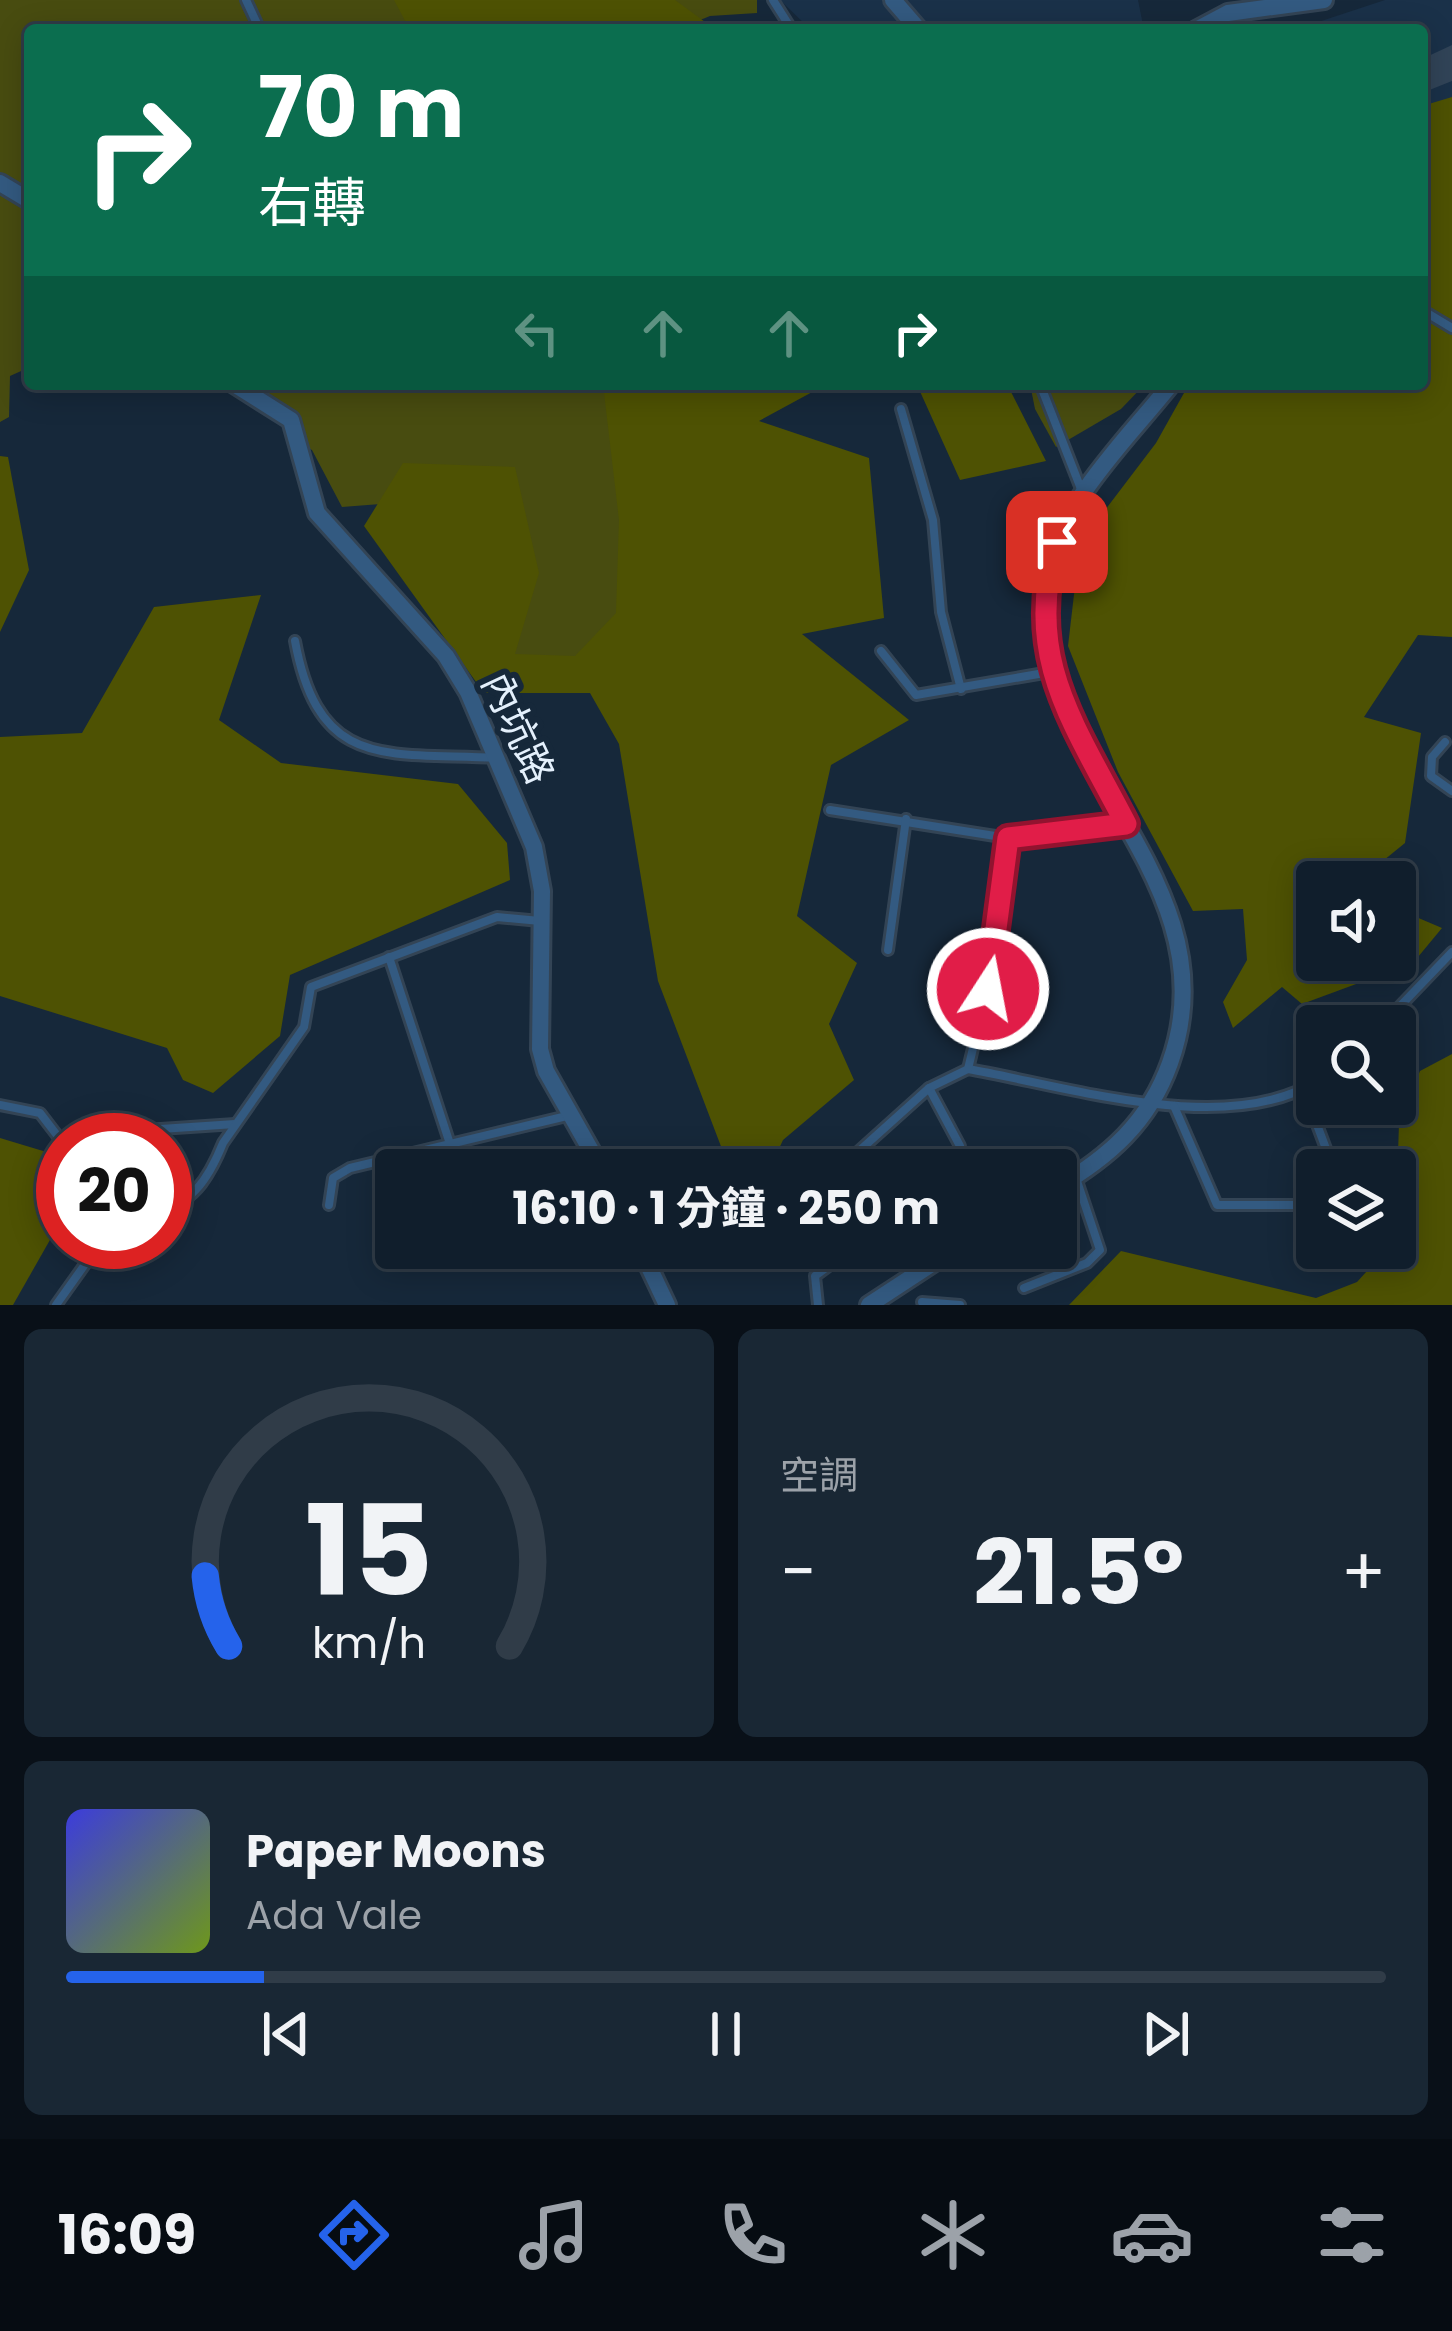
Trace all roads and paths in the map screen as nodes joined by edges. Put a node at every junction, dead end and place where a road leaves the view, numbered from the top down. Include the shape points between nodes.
1 (892, 0) edge
2 (1324, 0) edge
3 (914, 24) edge
4 (1207, 24) edge
5 (246, 390) edge
6 (1042, 390) edge
7 (1167, 390) edge
8 (901, 409) dead end
9 (1083, 496) junction
10 (295, 641) dead end
11 (881, 651) dead end
12 (1051, 672) junction
13 (961, 689) junction
14 (1445, 742) dead end
15 (498, 758) junction
16 (1452, 791) edge
17 (830, 810) dead end
18 (905, 819) junction
19 (1126, 824) junction
20 (1008, 838) junction
21 (542, 921) junction
22 (888, 950) dead end
23 (1452, 952) edge
24 (389, 957) junction
25 (1401, 1005) edge
26 (968, 1069) junction
27 (929, 1088) junction
28 (1296, 1092) edge
29 (1154, 1102) junction
30 (0, 1105) edge
31 (1174, 1106) junction
32 (40, 1113) edge
33 (573, 1115) junction
34 (237, 1124) junction
35 (192, 1127) edge
36 (960, 1146) dead end
37 (451, 1147) junction
38 (591, 1149) edge
39 (861, 1149) edge
40 (1077, 1176) edge
41 (1077, 1180) edge
42 (192, 1193) edge
43 (329, 1205) dead end
44 (1296, 1205) edge
45 (1077, 1268) edge
46 (82, 1269) edge
47 (650, 1269) edge
48 (824, 1269) edge
49 (924, 1269) edge
50 (1074, 1269) edge
51 (902, 1283) junction
52 (1024, 1288) dead end
53 (922, 1304) edge
54 (56, 1305) edge
55 (667, 1305) edge
56 (818, 1305) edge
57 (869, 1305) edge
58 (960, 1305) edge

1 - 3 street
2 - 4 street via 1228,13
5 - 15 street, 內坑路 via 291,420 317,513 446,656
6 - 9 lane
7 - 9 street
8 - 13 lane via 933,520 941,612
9 - 12 street via 1045,580
10 - 15 lane via 308,690 345,742
11 - 13 lane via 916,695
12 - 13 lane
12 - 19 street
14 - 16 lane via 1432,757 1432,776
15 - 21 street, 內坑路 via 534,847
17 - 18 lane
18 - 20 lane
18 - 22 lane
19 - 20 lane
19 - 29 street via 1168,904 1186,995
20 - 26 lane via 997,949
21 - 24 lane via 497,917
21 - 33 street, 內坑路 via 540,1048
23 - 25 lane
24 - 34 lane via 311,987 304,1027
24 - 37 lane
26 - 27 lane
26 - 29 lane
27 - 36 lane
27 - 39 lane
28 - 31 lane via 1241,1106
29 - 31 lane
29 - 40 street via 1135,1129
30 - 32 lane
31 - 44 lane via 1217,1205
33 - 37 lane
33 - 38 street, 內坑路
34 - 35 lane
34 - 42 lane
37 - 43 lane via 350,1168 333,1178
41 - 45 lane via 1100,1250
46 - 54 lane
47 - 55 street
48 - 56 lane via 815,1276
49 - 51 street
50 - 52 lane
51 - 53 lane
51 - 57 street
53 - 58 lane

